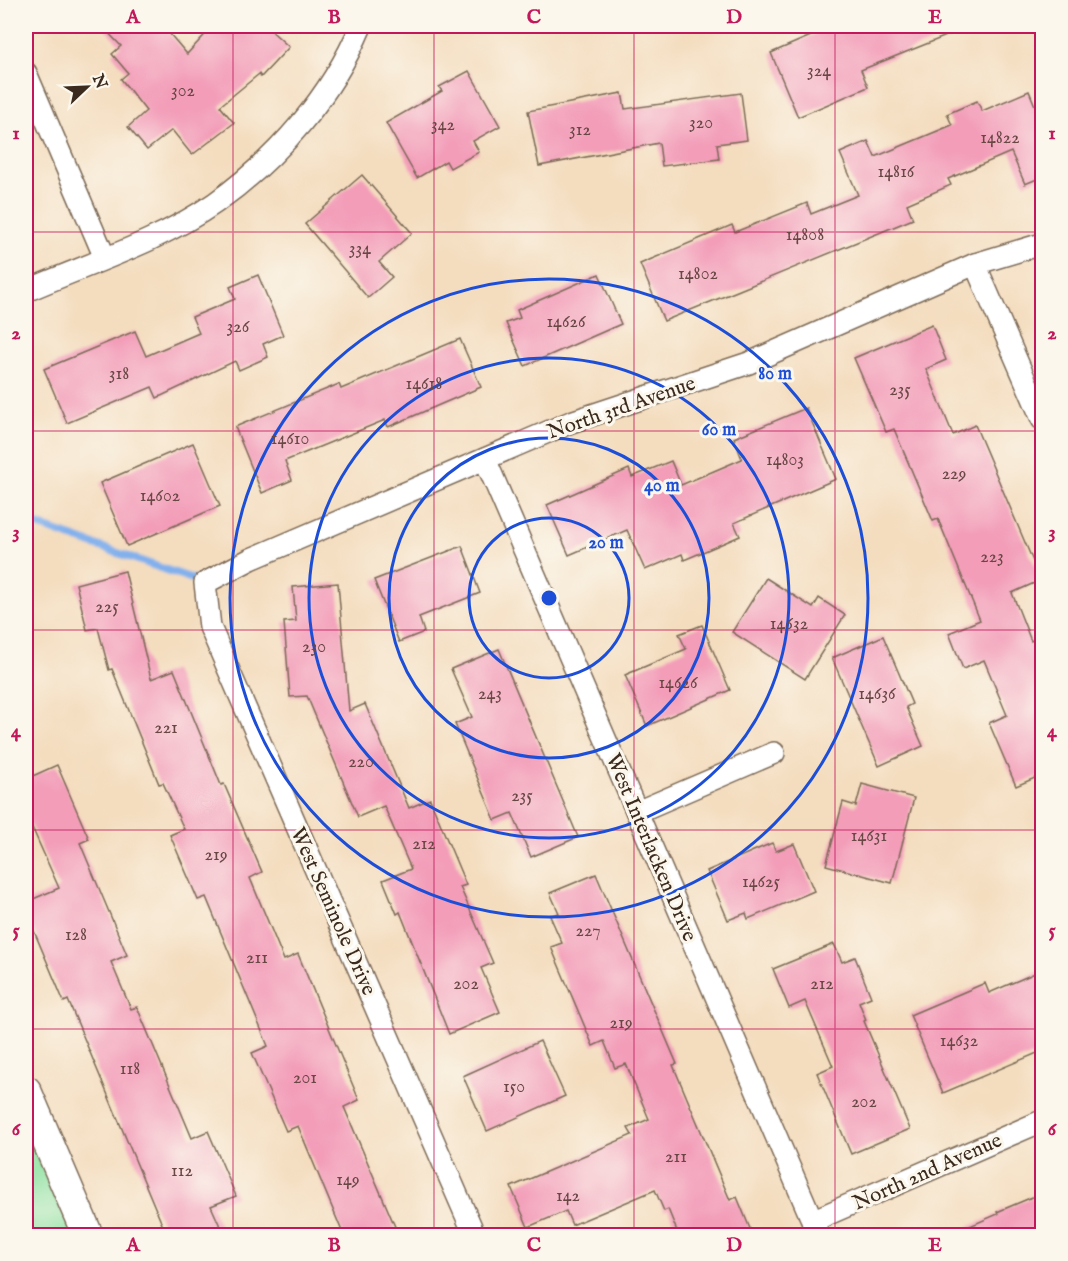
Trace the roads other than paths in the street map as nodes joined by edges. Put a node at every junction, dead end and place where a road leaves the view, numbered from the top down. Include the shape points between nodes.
1 (361, 26) edge
2 (26, 73) edge
3 (1042, 244) edge
4 (105, 258) junction
5 (975, 264) junction
6 (26, 291) edge
7 (1042, 419) edge
8 (485, 459) junction
9 (204, 584) joint
10 (774, 753) dead end
11 (637, 812) junction
12 (26, 1091) edge
13 (1042, 1121) edge
14 (815, 1228) edge
15 (88, 1236) edge
16 (475, 1236) edge

1 - 4 street via 350,52 316,106 248,177 214,203
2 - 4 street
3 - 5 street, North 3rd Avenue
4 - 6 street
5 - 7 street
5 - 8 street, North 3rd Avenue via 748,363 571,422
8 - 9 street, North 3rd Avenue via 251,559
8 - 11 street, West Interlacken Drive
9 - 16 street, West Seminole Drive via 210,627
10 - 11 street
11 - 14 street, West Interlacken Drive
12 - 15 street
13 - 14 street, North 2nd Avenue

